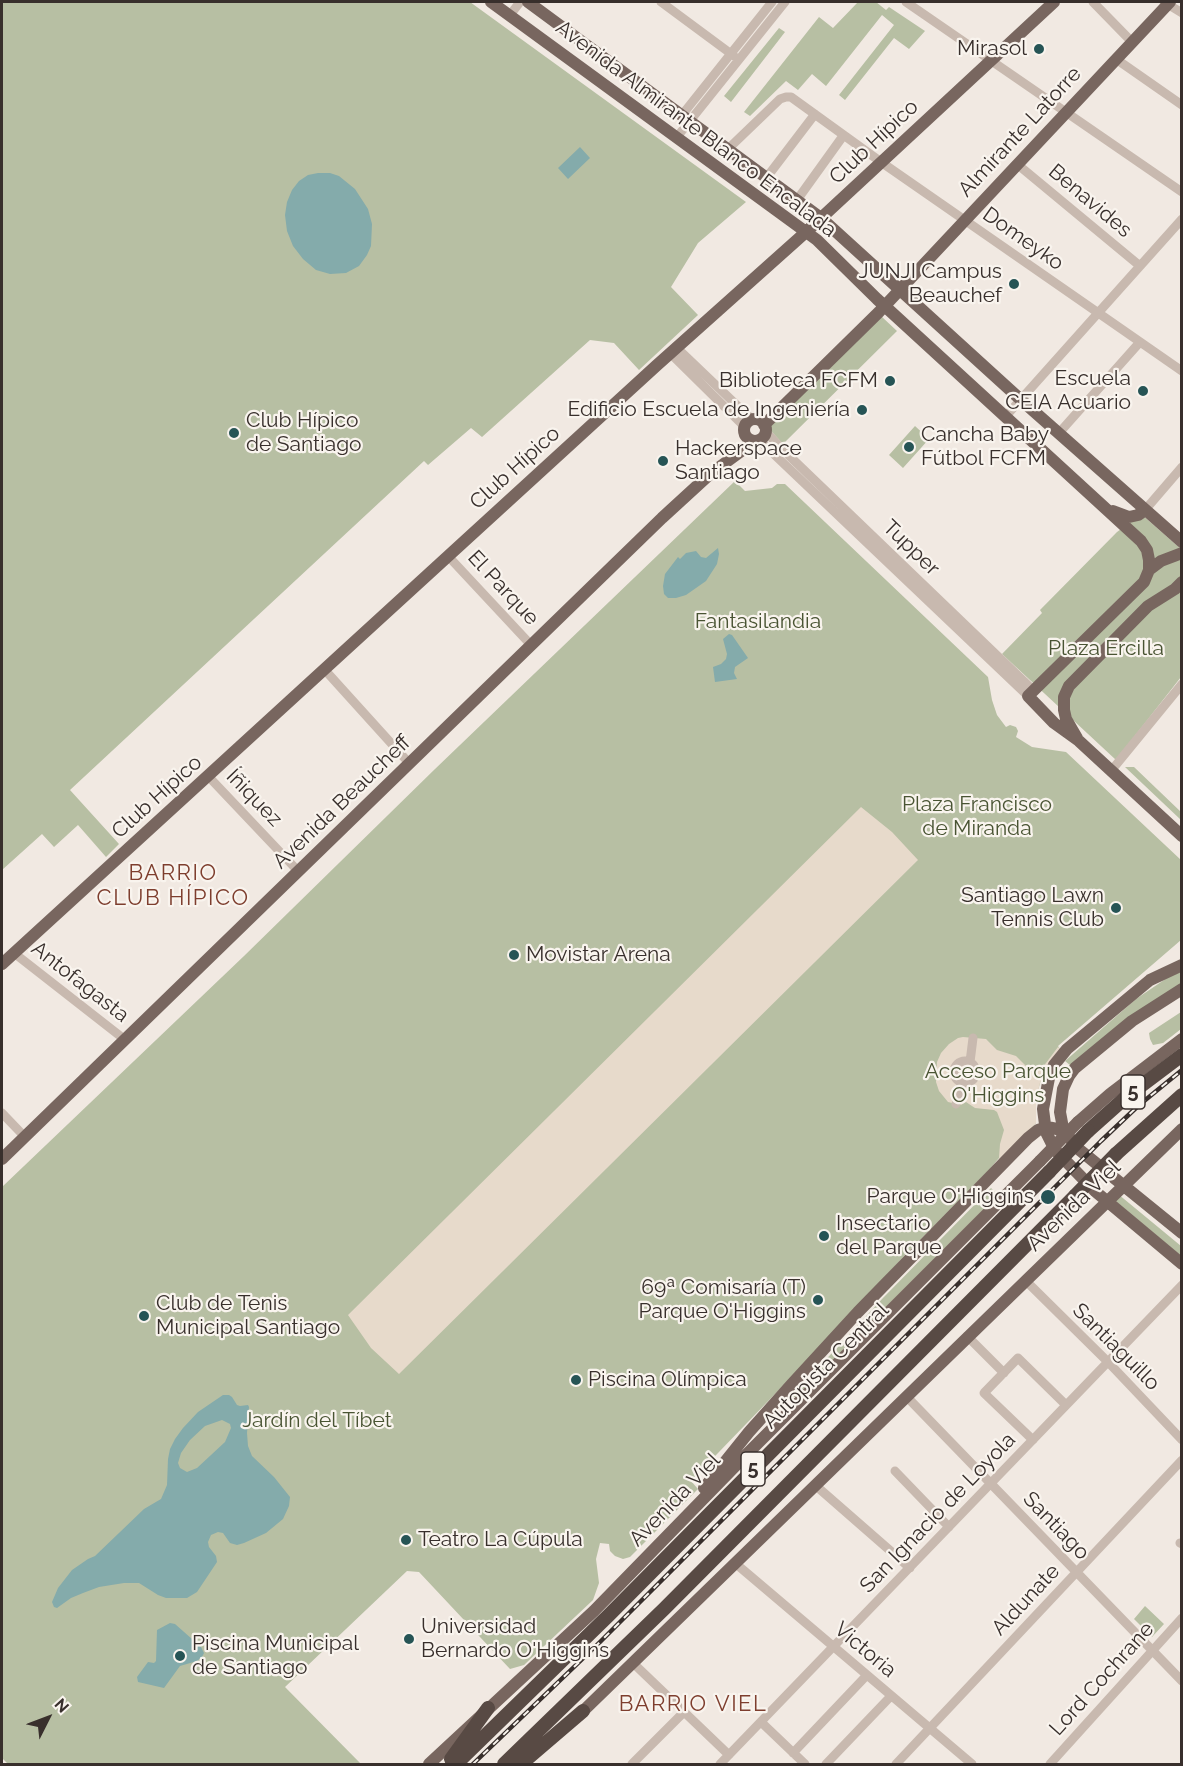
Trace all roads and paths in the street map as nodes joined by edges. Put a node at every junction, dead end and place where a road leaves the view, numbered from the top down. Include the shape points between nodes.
1 (491, 2) edge
2 (520, 2) edge
3 (528, 2) edge
4 (661, 2) edge
5 (772, 2) edge
6 (785, 2) edge
7 (906, 2) edge
8 (1054, 2) edge
9 (1093, 2) edge
10 (1167, 2) edge
11 (1182, 14) edge
12 (510, 15) junction
13 (1132, 42) junction
14 (735, 56) junction
15 (1116, 59) junction
16 (990, 60) junction
17 (1182, 105) edge
18 (1065, 112) junction
19 (814, 114) junction
20 (686, 118) junction
21 (843, 136) junction
22 (677, 137) junction
23 (728, 149) junction
24 (881, 162) junction
25 (1017, 164) junction
26 (767, 177) junction
27 (1182, 192) edge
28 (797, 200) junction
29 (821, 218) junction
30 (1182, 219) edge
31 (964, 220) junction
32 (806, 232) junction
33 (1140, 266) junction
34 (899, 289) junction
35 (885, 306) junction
36 (1097, 313) junction
37 (1140, 342) junction
38 (673, 350) junction
39 (1182, 371) edge
40 (1020, 399) junction
41 (1006, 416) junction
42 (755, 431) junction
43 (1059, 433) junction
44 (1182, 467) edge
45 (1103, 506) junction
46 (1145, 510) junction
47 (1182, 542) edge
48 (1182, 553) edge
49 (448, 556) junction
50 (1149, 570) junction
51 (1182, 582) edge
52 (531, 645) junction
53 (324, 669) junction
54 (1182, 684) edge
55 (1031, 693) junction
56 (1079, 741) junction
57 (409, 763) junction
58 (1111, 771) junction
59 (208, 776) junction
60 (1182, 836) edge
61 (298, 871) junction
62 (14, 953) junction
63 (2, 964) edge
64 (1182, 965) edge
65 (1182, 989) edge
66 (973, 1038) dead end
67 (1182, 1039) edge
68 (124, 1040) junction
69 (1182, 1055) edge
70 (970, 1062) junction
71 (963, 1082) junction
72 (1182, 1095) edge
73 (956, 1104) dead end
74 (2, 1113) edge
75 (1045, 1127) junction
76 (1083, 1127) junction
77 (1182, 1130) edge
78 (1066, 1134) junction
79 (24, 1136) junction
80 (2, 1159) edge
81 (1044, 1166) junction
82 (1124, 1185) junction
83 (1107, 1201) junction
84 (1182, 1233) edge
85 (1182, 1264) edge
86 (1025, 1280) junction
87 (1182, 1286) edge
88 (968, 1336) junction
89 (1107, 1362) junction
90 (1004, 1373) junction
91 (906, 1396) junction
92 (1066, 1405) junction
93 (1033, 1440) junction
94 (1182, 1440) edge
95 (1182, 1460) edge
96 (895, 1472) dead end
97 (990, 1484) junction
98 (815, 1485) junction
99 (681, 1521) junction
100 (949, 1527) junction
101 (735, 1563) junction
102 (910, 1568) junction
103 (1076, 1572) junction
104 (1182, 1618) edge
105 (834, 1647) junction
106 (1152, 1651) junction
107 (633, 1663) junction
108 (867, 1675) junction
109 (1182, 1681) edge
110 (891, 1696) junction
111 (488, 1708) junction
112 (583, 1711) junction
113 (684, 1712) junction
114 (760, 1722) junction
115 (930, 1729) junction
116 (793, 1753) junction
117 (729, 1755) junction
118 (429, 1764) edge
119 (447, 1764) edge
120 (456, 1764) edge
121 (504, 1764) edge
122 (521, 1764) edge
123 (531, 1764) edge
124 (632, 1764) edge
125 (720, 1764) edge
126 (805, 1764) edge
127 (826, 1764) edge
128 (896, 1764) edge
129 (972, 1764) edge
130 (1050, 1764) edge

1 - 12 main road, Avenida Almirante Blanco Encalada
2 - 12 street
3 - 20 main road, Avenida Almirante Blanco Encalada
4 - 14 street
5 - 14 street
6 - 14 street
7 - 16 street
8 - 16 main road, Club Hípico
9 - 13 street
10 - 11 street
10 - 13 main road, Almirante Latorre
12 - 22 main road, Avenida Almirante Blanco Encalada
13 - 15 main road, Almirante Latorre
14 - 20 street
15 - 17 street
15 - 18 main road, Almirante Latorre
16 - 18 street
16 - 24 main road, Club Hípico
18 - 25 main road, Almirante Latorre
18 - 27 street
19 - 21 street, Domeyko
19 - 23 street, Domeyko via 791,98 780,99
19 - 26 street
20 - 22 street
20 - 23 main road, Avenida Almirante Blanco Encalada
21 - 24 street, Domeyko
21 - 28 street
22 - 32 main road, Avenida Almirante Blanco Encalada
23 - 26 main road, Avenida Almirante Blanco Encalada
24 - 29 main road, Club Hípico
24 - 31 street, Domeyko
25 - 31 main road, Almirante Latorre
25 - 33 street, Benavides
26 - 28 main road, Avenida Almirante Blanco Encalada
28 - 29 main road, Avenida Almirante Blanco Encalada
29 - 32 main road, Club Hípico
29 - 34 main road, Avenida Almirante Blanco Encalada
30 - 33 street
31 - 34 main road, Almirante Latorre
31 - 36 street, Domeyko
32 - 35 main road, Avenida Almirante Blanco Encalada
32 - 38 main road, Club Hípico
33 - 36 street
34 - 35 main road, Avenida Beaucheff
34 - 40 main road, Avenida Almirante Blanco Encalada
35 - 41 main road, Avenida Almirante Blanco Encalada
35 - 42 main road, Avenida Beaucheff
36 - 37 street, Domeyko
36 - 40 street
37 - 39 street, Domeyko
37 - 43 street
38 - 42 street, Tupper
38 - 49 main road, Club Hípico
40 - 41 street
40 - 43 main road, Avenida Almirante Blanco Encalada
41 - 45 main road, Avenida Almirante Blanco Encalada
42 - 52 main road, Avenida Beaucheff
42 - 55 street, Tupper via 780,447
43 - 46 main road, Avenida Almirante Blanco Encalada
44 - 46 street
45 - 46 main road via 1129,517
45 - 50 main road, Avenida Almirante Blanco Encalada via 1141,541 1149,556
46 - 47 main road, Avenida Almirante Blanco Encalada
48 - 50 main road
49 - 52 street, El Parque
49 - 53 main road, Club Hípico
50 - 55 main road via 1141,587
51 - 56 main road via 1148,606 1069,686 1064,713
52 - 57 main road, Avenida Beaucheff
53 - 57 street
53 - 59 main road, Club Hípico
54 - 58 street
55 - 56 main road via 1054,723
56 - 58 main road
57 - 61 main road, Avenida Beaucheff
58 - 60 main road
59 - 61 street, Íñiquez
59 - 62 main road, Club Hípico
61 - 68 main road, Avenida Beaucheff
62 - 63 main road, Club Hípico
62 - 68 street, Antofagasta
64 - 75 main road via 1145,984 1060,1057 1046,1085
65 - 78 main road via 1132,1021 1072,1071 1061,1102
66 - 70 street
67 - 76 main road via 1110,1094
68 - 79 main road, Avenida Beaucheff
69 - 76 highway, Autopista Central / 5
70 - 71 street via 975,1077
70 - 71 street via 961,1062 955,1068 956,1077
71 - 73 street
72 - 121 highway, 5, bridge via 1116,1154 664,1609
74 - 79 street
75 - 78 main road
75 - 83 main road via 1055,1150
75 - 99 main road via 1035,1131 858,1312 749,1432
76 - 81 highway, Autopista Central / 5, bridge
77 - 82 main road, Avenida Viel
78 - 82 main road
79 - 80 main road, Avenida Beaucheff
81 - 99 main road, Avenida Viel
81 - 120 highway, Autopista Central / 5 via 617,1607
82 - 83 main road, Avenida Viel
82 - 84 main road
83 - 85 main road
83 - 86 main road, Avenida Viel
86 - 88 main road, Avenida Viel
86 - 89 street, Santiaguillo
87 - 89 street, San Ignacio de Loyola
88 - 90 street
88 - 91 main road, Avenida Viel
89 - 92 street, San Ignacio de Loyola
89 - 94 street, Santiaguillo
90 - 92 street via 1018,1358
90 - 93 street via 984,1393
91 - 97 street, Santiago
91 - 98 main road, Avenida Viel
92 - 93 street, San Ignacio de Loyola
93 - 97 street, San Ignacio de Loyola
95 - 103 street, Aldunate
96 - 100 street
97 - 100 street, San Ignacio de Loyola
97 - 103 street, Santiago
98 - 101 main road, Avenida Viel
98 - 102 street
99 - 111 main road, Avenida Viel via 587,1617
100 - 102 street, San Ignacio de Loyola
101 - 105 street, Victoria
101 - 107 main road, Avenida Viel
102 - 105 street, San Ignacio de Loyola
103 - 106 street, Santiago
103 - 115 street, Aldunate
104 - 106 street, Lord Cochrane
105 - 108 street, Victoria
105 - 114 street, San Ignacio de Loyola
106 - 109 street, Santiago
106 - 130 street, Lord Cochrane
107 - 112 main road, Avenida Viel
107 - 113 street
108 - 110 street, Victoria
108 - 116 street
110 - 115 street, Victoria
110 - 127 street
111 - 118 main road, Avenida Viel
111 - 119 highway
112 - 122 highway
112 - 123 main road, Avenida Viel
113 - 117 street
113 - 124 street
114 - 116 street
114 - 117 street, San Ignacio de Loyola
115 - 128 street, Aldunate
115 - 129 street, Victoria
116 - 126 street
117 - 125 street, San Ignacio de Loyola

